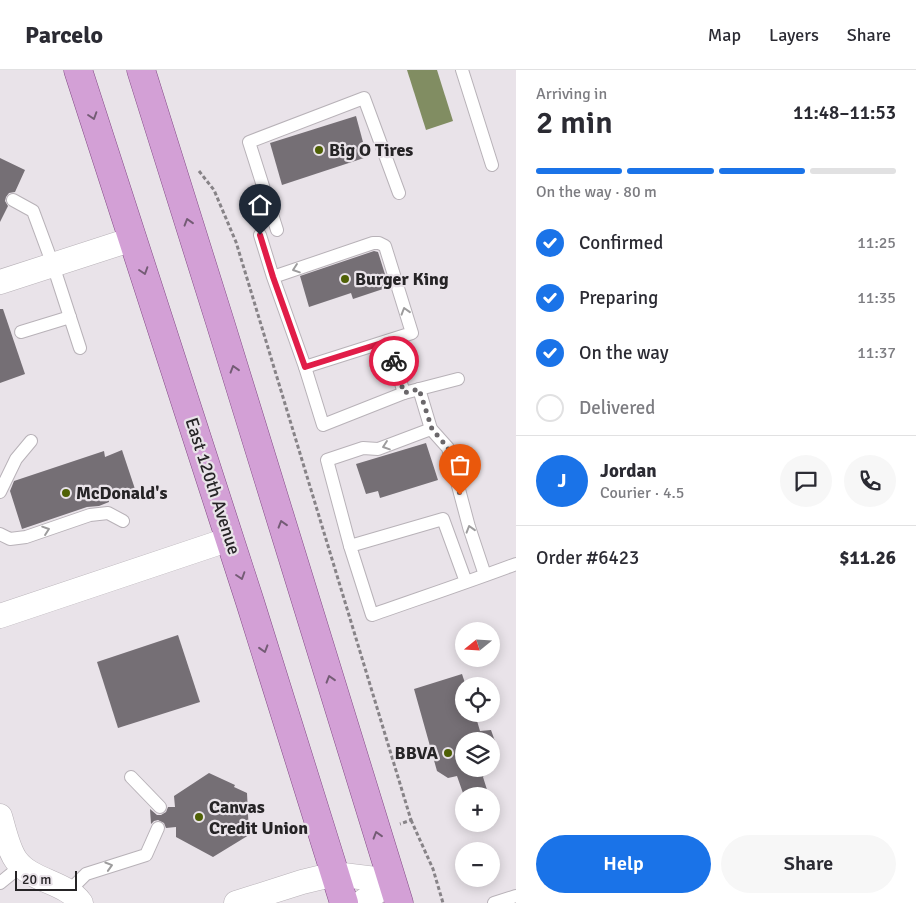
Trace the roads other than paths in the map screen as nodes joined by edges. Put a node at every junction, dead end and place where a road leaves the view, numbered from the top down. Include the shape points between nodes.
1 (78, 70) edge
2 (141, 70) edge
3 (462, 70) edge
4 (492, 166) dead end
5 (399, 193) dead end
6 (13, 200) dead end
7 (277, 230) dead end
8 (260, 235) dead end
9 (133, 239) junction
10 (53, 265) junction
11 (273, 277) junction
12 (0, 282) edge
13 (70, 317) junction
14 (21, 332) dead end
15 (388, 341) junction
16 (80, 348) dead end
17 (305, 367) junction
18 (458, 379) dead end
19 (419, 389) junction
20 (404, 393) junction
21 (432, 429) junction
22 (31, 441) dead end
23 (16, 459) junction
24 (0, 465) edge
25 (0, 492) edge
26 (123, 521) dead end
27 (0, 534) edge
28 (230, 539) junction
29 (350, 546) junction
30 (516, 564) edge
31 (486, 575) junction
32 (466, 582) junction
33 (0, 616) edge
34 (131, 777) dead end
35 (160, 807) dead end
36 (0, 816) edge
37 (158, 828) dead end
38 (21, 866) junction
39 (334, 874) junction
40 (0, 883) edge
41 (395, 892) edge
42 (516, 896) edge
43 (75, 897) edge
44 (236, 903) edge
45 (344, 903) edge
46 (361, 903) edge
47 (494, 903) edge

1 -> 9 main road, East 120th Avenue
41 -> 2 main road
3 - 4 lane
5 - 7 lane via 364,98 249,142
6 - 10 lane via 33,212
8 - 11 lane
9 - 10 street
9 -> 28 main road, East 120th Avenue
10 - 12 street
10 - 13 lane
15 -> 11 lane via 412,333 385,246 379,242
11 - 17 lane
13 - 14 lane
13 - 16 lane
15 - 17 lane
15 - 20 lane
17 - 20 lane via 323,425
18 - 19 lane
19 - 20 lane
19 - 21 lane
21 -> 29 lane via 378,449 363,448 327,460
31 -> 21 lane via 469,527 448,448
22 - 23 lane
23 - 24 lane
23 - 25 lane
27 -> 26 lane via 10,539 26,537 90,515 108,514
28 - 33 street
28 -> 39 main road, East 120th Avenue
29 - 32 lane via 443,519
29 - 32 lane via 372,615
30 - 31 lane
31 - 32 lane
34 - 35 lane
36 - 38 street via 12,854
43 -> 37 lane via 86,874 146,855
38 - 40 lane
38 - 43 street
39 - 41 street
39 - 44 street
39 - 45 main road, East 120th Avenue
41 - 46 street
42 - 47 lane

